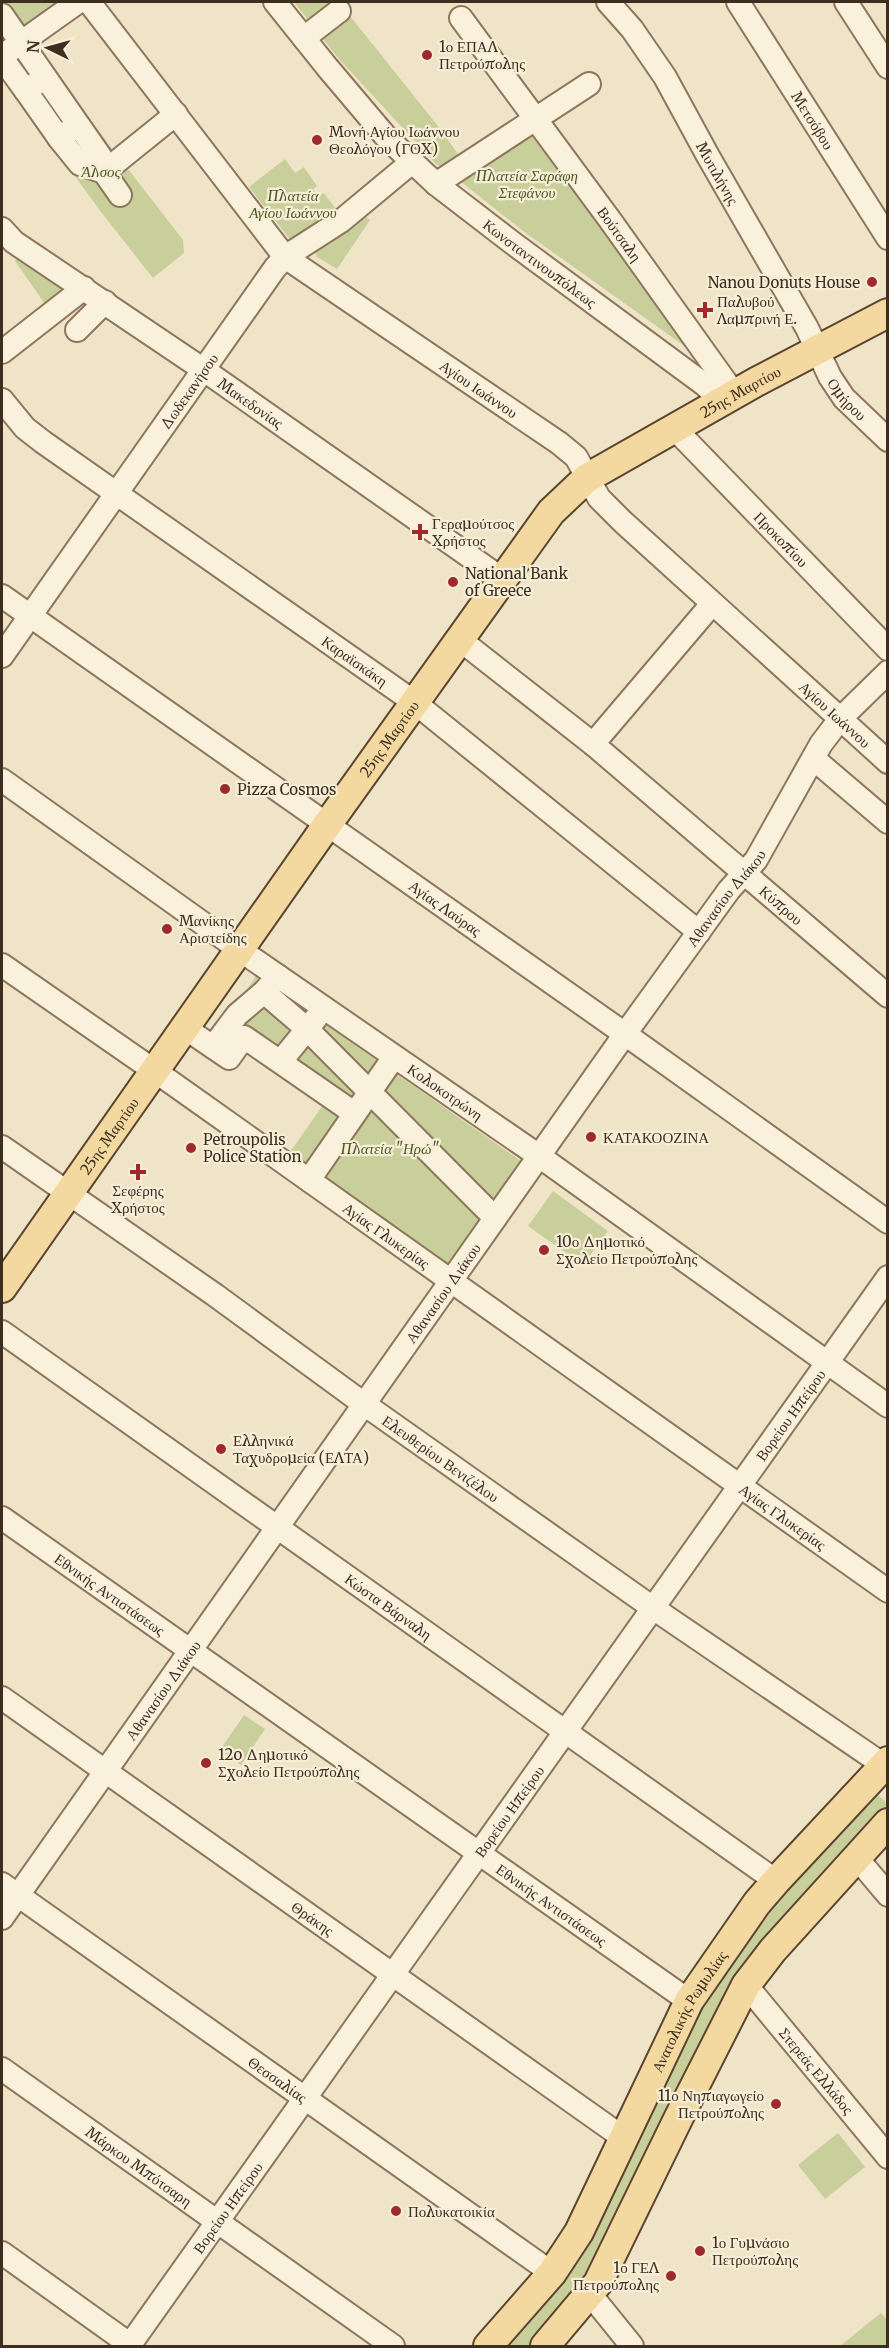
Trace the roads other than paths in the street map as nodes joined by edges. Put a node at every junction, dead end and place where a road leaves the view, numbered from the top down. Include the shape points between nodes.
1 (78, 2) edge
2 (89, 2) edge
3 (275, 2) edge
4 (608, 2) edge
5 (738, 2) edge
6 (846, 2) edge
7 (339, 11) dead end
8 (2, 17) edge
9 (461, 18) dead end
10 (304, 38) junction
11 (21, 42) junction
12 (2, 57) edge
13 (888, 67) edge
14 (45, 76) junction
15 (589, 84) dead end
16 (26, 91) junction
17 (176, 114) junction
18 (535, 120) junction
19 (79, 124) junction
20 (59, 138) junction
21 (412, 162) junction
22 (104, 172) junction
23 (436, 184) junction
24 (120, 195) dead end
25 (2, 229) edge
26 (888, 238) edge
27 (285, 257) junction
28 (84, 288) junction
29 (105, 302) junction
30 (888, 313) edge
31 (77, 330) dead end
32 (818, 350) junction
33 (2, 352) edge
34 (204, 370) junction
35 (729, 398) junction
36 (2, 400) edge
37 (675, 429) junction
38 (888, 440) edge
39 (587, 478) junction
40 (118, 493) junction
41 (502, 579) junction
42 (2, 596) edge
43 (712, 604) junction
44 (31, 615) junction
45 (459, 639) junction
46 (888, 650) edge
47 (2, 656) edge
48 (888, 672) edge
49 (414, 702) junction
50 (840, 719) junction
51 (593, 744) junction
52 (814, 759) junction
53 (888, 762) edge
54 (2, 780) edge
55 (888, 822) edge
56 (327, 825) junction
57 (743, 874) junction
58 (699, 932) junction
59 (240, 950) junction
60 (2, 965) edge
61 (271, 984) junction
62 (888, 996) edge
63 (324, 1008) junction
64 (185, 1028) junction
65 (309, 1031) junction
66 (625, 1034) junction
67 (340, 1042) junction
68 (213, 1047) junction
69 (394, 1057) junction
70 (281, 1061) junction
71 (154, 1072) junction
72 (365, 1087) junction
73 (354, 1113) junction
74 (2, 1147) edge
75 (539, 1156) junction
76 (309, 1180) junction
77 (68, 1193) junction
78 (495, 1218) junction
79 (888, 1222) edge
80 (888, 1277) edge
81 (451, 1281) junction
82 (2, 1288) edge
83 (2, 1332) edge
84 (826, 1363) junction
85 (364, 1404) junction
86 (888, 1406) edge
87 (739, 1486) junction
88 (2, 1518) edge
89 (277, 1528) junction
90 (888, 1591) edge
91 (653, 1608) junction
92 (190, 1650) junction
93 (2, 1698) edge
94 (566, 1730) junction
95 (886, 1764) edge
96 (105, 1771) junction
97 (888, 1823) edge
98 (479, 1853) junction
99 (856, 1857) junction
100 (776, 1881) junction
101 (9, 1890) edge
102 (888, 1895) edge
103 (2, 1918) edge
104 (392, 1975) junction
105 (746, 1985) junction
106 (689, 2001) junction
107 (2, 2069) edge
108 (304, 2099) junction
109 (625, 2139) junction
110 (888, 2157) edge
111 (217, 2221) junction
112 (2, 2253) edge
113 (552, 2273) junction
114 (590, 2294) junction
115 (130, 2346) edge
116 (393, 2346) edge
117 (488, 2346) edge
118 (545, 2346) edge
119 (632, 2346) edge

1 - 11 street
2 - 17 street, Αγίου Ιωάννου
3 - 10 street, Κωνσταντινουπόλεως
4 - 32 street, Μυτιλήνης via 665,77
5 - 26 street, Μετσόβου
6 - 13 street
7 - 10 street
8 - 11 street
9 - 18 street, Βούτσαλη
10 - 21 street, Κωνσταντινουπόλεως via 387,138
11 - 12 street
11 - 14 street
12 - 16 street
14 - 16 street
14 - 19 street
15 - 18 street
16 - 20 street
17 - 22 street
17 - 27 street, Αγίου Ιωάννου
18 - 23 street
18 - 35 street, Βούτσαλη via 610,220
19 - 20 street
19 - 22 street via 100,156
20 - 22 street via 80,164
21 - 23 street, Κωνσταντινουπόλεως
21 - 27 street, Δωδεκανήσου via 341,220
22 - 24 street
23 - 35 street, Κωνσταντινουπόλεως via 705,385
25 - 28 street, Μακεδονίας via 14,242
27 - 34 street, Δωδεκανήσου
27 - 39 street, Αγίου Ιωάννου via 559,443 576,457
28 - 29 street, Μακεδονίας
28 - 33 street
29 - 31 street
29 - 34 street, Μακεδονίας
30 - 32 main road, 25ης Μαρτίου
32 - 35 main road, 25ης Μαρτίου
32 - 38 street, Ομήρου via 844,398
34 - 40 street, Δωδεκανήσου
34 - 41 street, Μακεδονίας
35 - 37 main road, 25ης Μαρτίου
36 - 40 street, Καραϊσκάκη via 25,428
37 - 39 main road, 25ης Μαρτίου
37 - 46 street, Προκοπίου
39 - 41 main road, 25ης Μαρτίου via 551,512
39 - 43 street, Αγίου Ιωάννου via 599,498
40 - 44 street, Δωδεκανήσου
40 - 49 street, Καραϊσκάκη
41 - 45 main road, 25ης Μαρτίου
42 - 44 street, Αγίας Λαύρας
43 - 50 street, Αγίου Ιωάννου
43 - 51 street
44 - 47 street, Δωδεκανήσου
44 - 56 street, Αγίας Λαύρας
45 - 49 main road, 25ης Μαρτίου
45 - 51 street, Κύπρου
48 - 50 street, Αθανασίου Διάκου
49 - 56 main road, 25ης Μαρτίου
49 - 58 street, Καραϊσκάκη
50 - 52 street, Αθανασίου Διάκου
50 - 53 street, Αγίου Ιωάννου
51 - 57 street, Κύπρου
52 - 55 street
52 - 57 street, Αθανασίου Διάκου via 756,860
54 - 59 street, Κολοκοτρώνη
56 - 59 main road, 25ης Μαρτίου
56 - 66 street, Αγίας Λαύρας
57 - 58 street, Αθανασίου Διάκου
57 - 62 street, Κύπρου
58 - 66 street, Αθανασίου Διάκου
59 - 61 street, Κολοκοτρώνη
59 - 64 main road, 25ης Μαρτίου
60 - 71 street, Αγίας Γλυκερίας
61 - 63 street, Κολοκοτρώνη
61 - 65 street
61 - 68 street via 237,1015
63 - 65 street
63 - 67 street, Κολοκοτρώνη
64 - 68 street
64 - 71 main road, 25ης Μαρτίου
65 - 67 street via 318,1025
65 - 70 street
66 - 75 street, Αθανασίου Διάκου
66 - 79 street, Αγίας Λαύρας
67 - 69 street, Κολοκοτρώνη
67 - 72 street via 369,1073
68 - 70 street via 229,1059 244,1037
69 - 72 street
69 - 75 street, Κολοκοτρώνη
70 - 73 street
71 - 76 street, Αγίας Γλυκερίας
71 - 77 main road, 25ης Μαρτίου
72 - 73 street
72 - 78 street
73 - 76 street
74 - 77 street, Ελευθερίου Βενιζέλου
75 - 78 street, Αθανασίου Διάκου
75 - 84 street, Κολοκοτρώνη
76 - 81 street, Αγίας Γλυκερίας
77 - 82 main road, 25ης Μαρτίου
77 - 85 street, Ελευθερίου Βενιζέλου
78 - 81 street, Αθανασίου Διάκου
80 - 84 street, Βορείου Ηπείρου
81 - 85 street, Αθανασίου Διάκου
81 - 87 street, Αγίας Γλυκερίας
83 - 89 street, Κώστα Βάρναλη
84 - 86 street, Κολοκοτρώνη
84 - 87 street, Βορείου Ηπείρου
85 - 89 street, Αθανασίου Διάκου
85 - 91 street, Ελευθερίου Βενιζέλου
87 - 90 street, Αγίας Γλυκερίας
87 - 91 street, Βορείου Ηπείρου
88 - 92 street, Εθνικής Αντιστάσεως
89 - 92 street, Αθανασίου Διάκου
89 - 94 street, Κώστα Βάρναλη
91 - 94 street, Βορείου Ηπείρου
91 - 95 street, Ελευθερίου Βενιζέλου
92 - 96 street, Αθανασίου Διάκου
92 - 98 street, Εθνικής Αντιστάσεως
93 - 96 street, Θράκης
94 - 98 street, Βορείου Ηπείρου
94 - 100 street, Κώστα Βάρναλη
95 - 100 main road, Ανατολικής Ρωμυλίας
96 - 101 street, Αθανασίου Διάκου
96 - 104 street, Θράκης
97 - 99 main road
98 - 104 street, Βορείου Ηπείρου
98 - 106 street, Εθνικής Αντιστάσεως
99 - 102 street
99 - 105 main road
100 - 106 main road, Ανατολικής Ρωμυλίας
101 - 103 street, Αθανασίου Διάκου
101 - 108 street, Θεσσαλίας
104 - 108 street, Βορείου Ηπείρου
104 - 109 street, Θράκης
105 - 110 street, Στερεάς Ελλάδος
105 - 114 main road
106 - 109 main road, Ανατολικής Ρωμυλίας
107 - 111 street, Μάρκου Μπότσαρη
108 - 111 street, Βορείου Ηπείρου
108 - 113 street, Θεσσαλίας
109 - 113 main road, Ανατολικής Ρωμυλίας via 579,2232
111 - 115 street, Βορείου Ηπείρου
111 - 116 street, Μάρκου Μπότσαρη
112 - 115 street
113 - 117 main road, Ανατολικής Ρωμυλίας
114 - 118 main road
114 - 119 street

